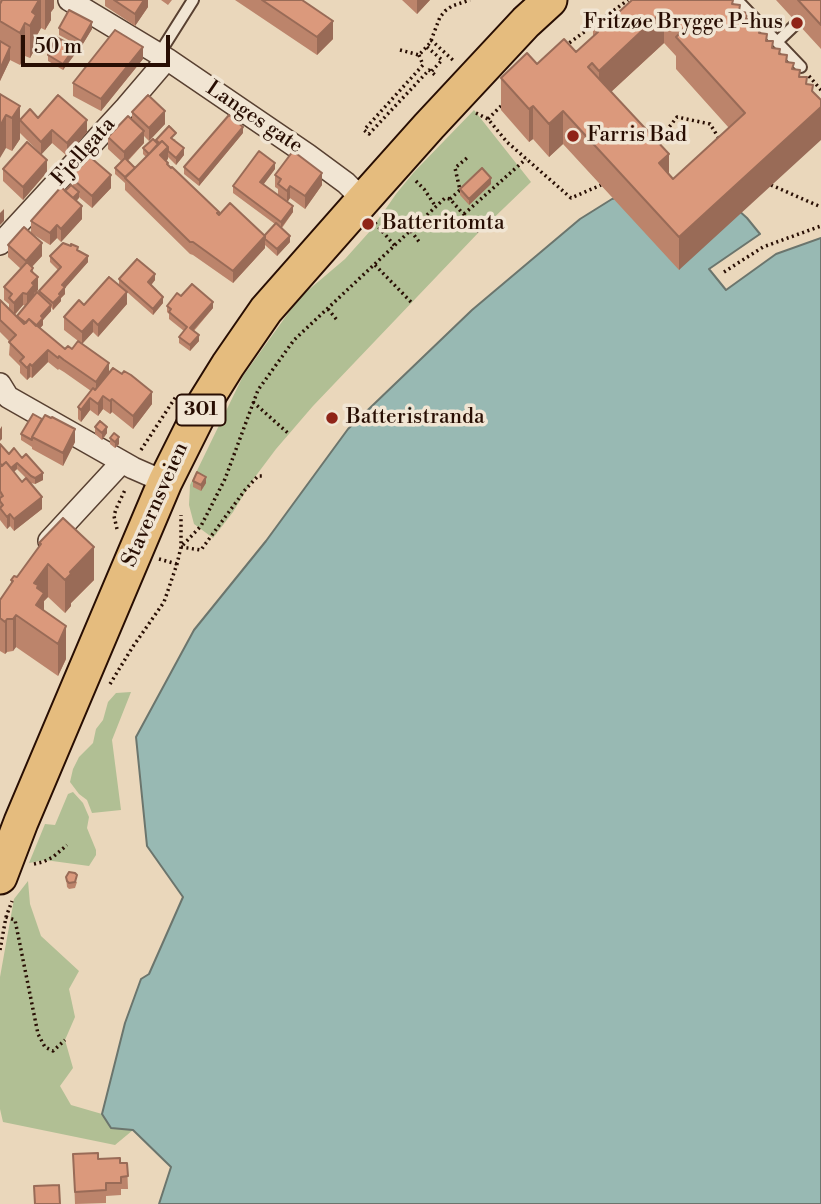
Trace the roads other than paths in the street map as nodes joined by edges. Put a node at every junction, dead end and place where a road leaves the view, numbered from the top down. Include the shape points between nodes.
1 (69, 0) edge
2 (193, 0) edge
3 (737, 0) edge
4 (540, 7) edge
5 (797, 23) dead end
6 (777, 42) junction
7 (163, 56) junction
8 (801, 67) edge
9 (368, 210) junction
10 (0, 244) edge
11 (0, 384) edge
12 (122, 462) junction
13 (165, 482) junction
14 (36, 559) edge
15 (0, 877) edge

1 - 7 street, Langes gate
2 - 7 lane
3 - 6 lane
4 - 9 main road, Stavernsveien / 301 via 429,126
5 - 6 lane
6 - 8 lane
7 - 9 street, Langes gate via 309,155 346,183
7 - 10 street, Fjellgata via 126,107
9 - 13 main road, Stavernsveien / 301 via 267,310 248,335 205,402
11 - 12 street via 8,397
12 - 13 street
12 - 14 street
13 - 15 main road, Stavernsveien / 301

